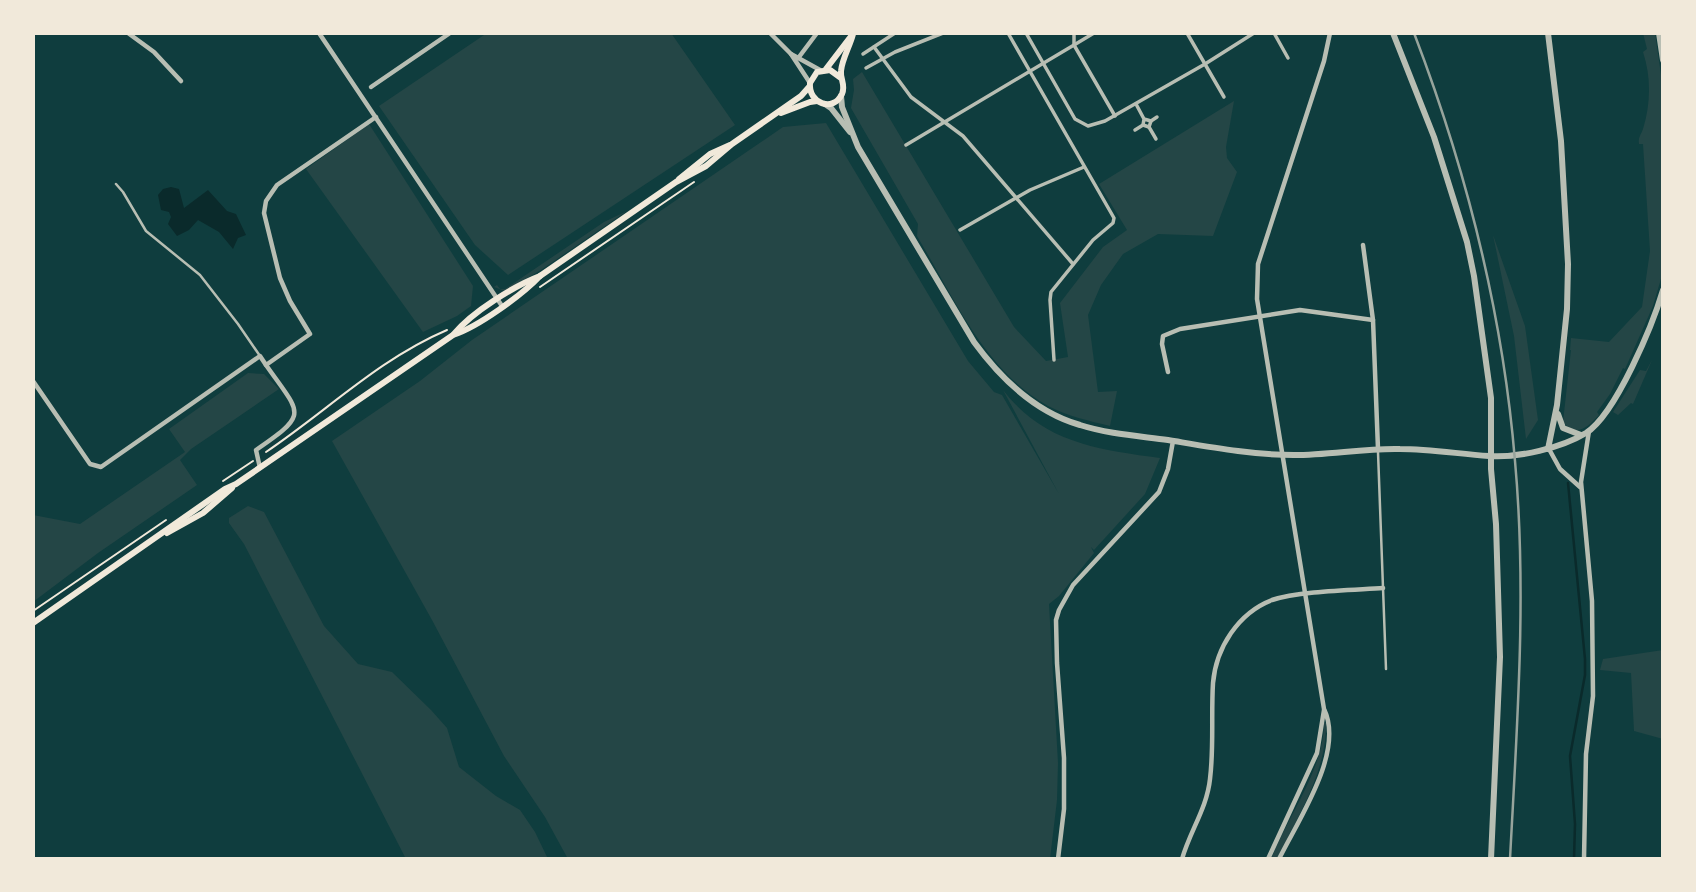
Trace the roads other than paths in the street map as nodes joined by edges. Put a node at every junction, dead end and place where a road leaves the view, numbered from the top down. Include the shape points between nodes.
1 (128, 33) edge
2 (319, 33) edge
3 (450, 33) edge
4 (770, 33) edge
5 (817, 33) edge
6 (853, 33) edge
7 (895, 33) edge
8 (943, 33) edge
9 (1008, 33) edge
10 (1026, 33) edge
11 (1074, 33) edge
12 (1094, 33) edge
13 (1187, 33) edge
14 (1254, 33) edge
15 (1274, 33) edge
16 (1330, 33) edge
17 (1393, 33) edge
18 (1548, 33) edge
19 (1659, 33) edge
20 (1074, 45) junction
21 (874, 47) junction
22 (791, 54) junction
23 (863, 54) dead end
24 (799, 57) junction
25 (1288, 58) dead end
26 (883, 59) junction
27 (1663, 60) edge
28 (1043, 63) junction
29 (1205, 64) junction
30 (866, 68) dead end
31 (824, 70) junction
32 (1030, 71) junction
33 (841, 78) junction
34 (181, 81) dead end
35 (809, 85) junction
36 (371, 87) dead end
37 (841, 96) junction
38 (1224, 97) dead end
39 (821, 103) junction
40 (1136, 104) junction
41 (776, 114) junction
42 (1115, 116) junction
43 (376, 117) junction
44 (1157, 117) dead end
45 (1144, 119) junction
46 (1150, 121) junction
47 (945, 122) junction
48 (1143, 125) junction
49 (1149, 127) junction
50 (1135, 130) dead end
51 (851, 134) junction
52 (1156, 139) dead end
53 (906, 145) dead end
54 (1084, 167) junction
55 (116, 184) dead end
56 (1017, 198) junction
57 (960, 230) dead end
58 (1363, 245) dead end
59 (1073, 264) junction
60 (1663, 290) edge
61 (500, 303) junction
62 (1260, 316) junction
63 (1373, 320) junction
64 (260, 356) junction
65 (1054, 360) dead end
66 (266, 365) junction
67 (1168, 372) dead end
68 (33, 381) edge
69 (1558, 405) junction
70 (1586, 432) junction
71 (1173, 441) junction
72 (1378, 449) junction
73 (1548, 449) junction
74 (1283, 455) junction
75 (1491, 457) junction
76 (260, 468) junction
77 (1581, 488) junction
78 (1383, 588) junction
79 (1306, 595) junction
80 (33, 623) edge
81 (1386, 669) dead end
82 (1324, 709) junction
83 (1058, 859) edge
84 (1182, 859) edge
85 (1268, 859) edge
86 (1279, 859) edge
87 (1491, 859) edge
88 (1584, 859) edge

1 - 34 street
2 - 43 street
3 - 36 street
4 - 22 street
5 - 24 street
6 - 31 main road
6 - 33 main road
7 - 21 street
8 - 26 street
9 - 32 street
10 - 28 street
11 - 20 street
12 - 20 street
13 - 29 street
14 - 29 street
15 - 25 street
16 - 62 street via 1258,264
17 - 75 street via 1434,137 1469,253 1491,398
18 - 69 street via 1568,259
19 - 27 street
20 - 28 street
20 - 42 street
21 - 23 street
21 - 26 street
22 - 24 street
22 - 35 street
24 - 31 street
26 - 30 street
26 - 47 street via 911,97
28 - 32 street
28 - 42 street via 1074,118 1082,124 1096,125
29 - 38 street
29 - 40 street
31 - 33 main road
31 - 35 main road via 813,76
32 - 47 street
32 - 54 street
33 - 37 main road
35 - 39 main road via 811,95
35 - 41 main road
37 - 39 main road
37 - 51 street
39 - 41 main road via 810,102
39 - 51 street via 831,108
40 - 42 street
40 - 45 street
41 - 61 main road via 701,160 527,289
43 - 61 street
43 - 66 street via 278,185 266,201 264,213 280,278 310,334
44 - 46 street
45 - 46 street
45 - 48 street
46 - 49 street
47 - 53 street
47 - 56 street
48 - 49 street
48 - 50 street
49 - 52 street
51 - 71 street via 974,342 1014,389 1046,411 1079,425
54 - 56 street
54 - 59 street via 1114,223
55 - 64 lane via 146,231 200,275
56 - 57 street
56 - 59 street
58 - 63 street
59 - 65 street via 1051,292
60 - 70 street via 1621,387
61 - 76 main road via 472,327 453,335
62 - 63 street via 1311,310
62 - 67 street via 1170,331 1162,344
62 - 74 street
63 - 72 street
64 - 66 street
64 - 68 street via 101,467 90,464
66 - 76 street via 296,412 293,422 256,450
69 - 70 street via 1561,426 1570,432
69 - 73 street
70 - 73 street
70 - 77 street
71 - 74 street
71 - 83 street via 1159,492 1073,585 1059,610 1056,633 1064,809
72 - 74 street
72 - 75 street
72 - 78 lane
73 - 75 street
73 - 77 street via 1560,469
74 - 79 street
75 - 87 street via 1500,649
76 - 80 main road
77 - 88 street via 1592,601 1593,696 1586,754
78 - 79 street
78 - 81 lane
79 - 82 street
79 - 84 street via 1272,600 1256,609 1235,627 1217,658 1210,781
82 - 85 street via 1314,760
82 - 86 street via 1329,724 1327,756

